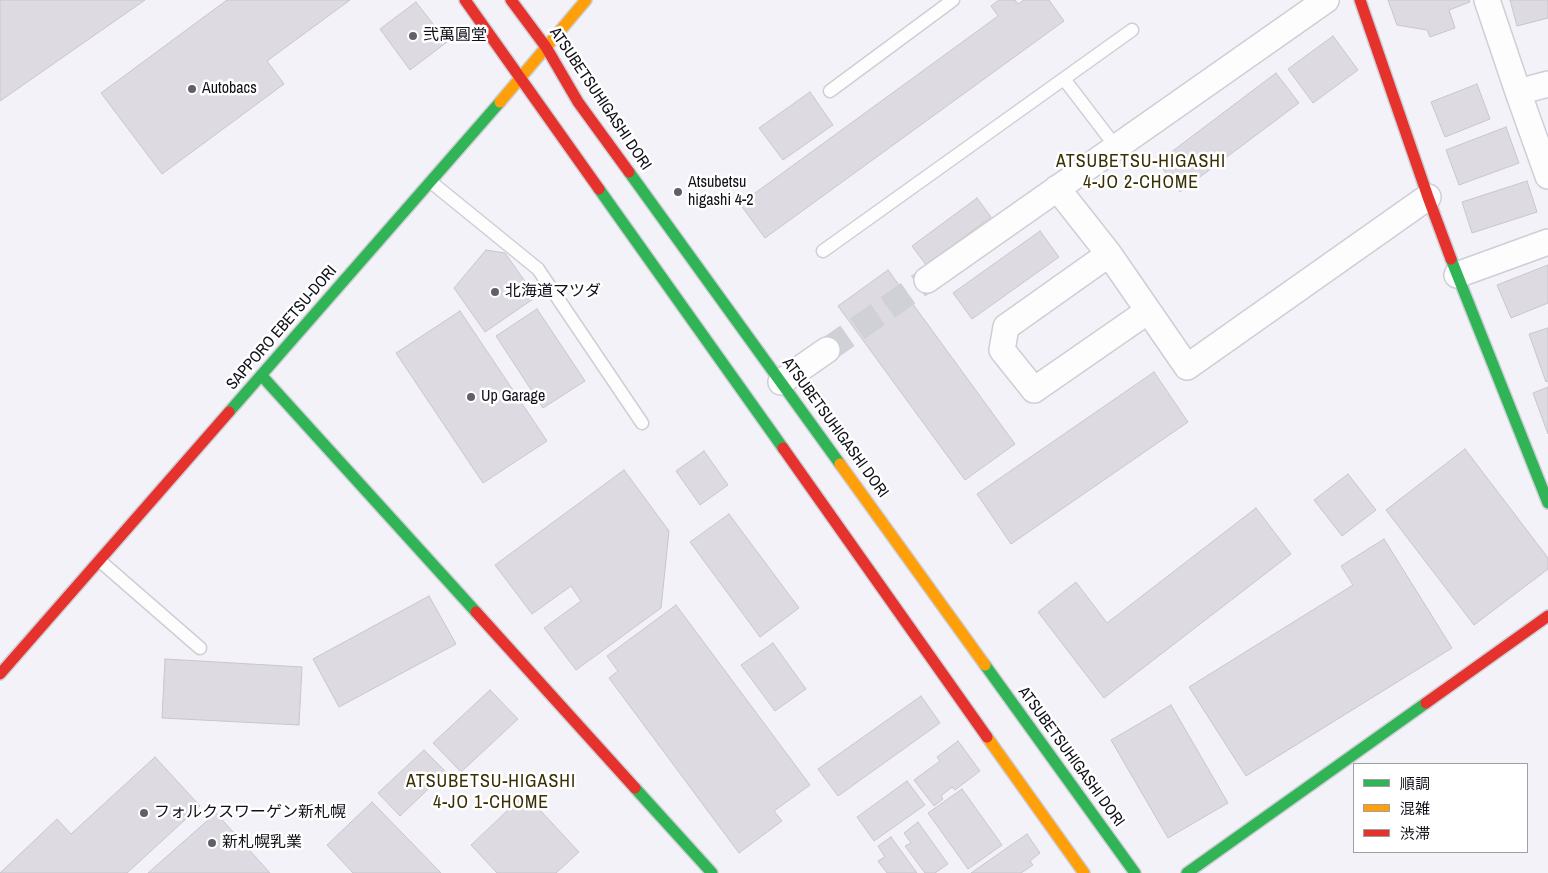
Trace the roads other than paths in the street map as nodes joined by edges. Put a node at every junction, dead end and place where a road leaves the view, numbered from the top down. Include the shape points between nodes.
1 (465, 0) edge
2 (511, 0) edge
3 (586, 0) edge
4 (953, 0) edge
5 (1326, 0) edge
6 (1360, 0) edge
7 (1487, 0) edge
8 (1132, 30) dead end
9 (546, 47) junction
10 (521, 78) junction
11 (1064, 79) junction
12 (1548, 84) edge
13 (830, 92) dead end
14 (1518, 92) junction
15 (1116, 148) junction
16 (1548, 176) edge
17 (431, 182) junction
18 (1057, 188) junction
19 (1428, 197) junction
20 (1548, 242) edge
21 (823, 251) dead end
22 (1109, 254) junction
23 (1457, 275) junction
24 (927, 280) tunnel mouth
25 (1148, 311) junction
26 (827, 350) tunnel mouth
27 (262, 376) junction
28 (781, 382) junction
29 (642, 423) dead end
30 (1548, 503) edge
31 (100, 561) junction
32 (1548, 616) edge
33 (200, 648) dead end
34 (0, 674) edge
35 (712, 873) edge
36 (1084, 873) edge
37 (1135, 873) edge
38 (1187, 873) edge

1 - 10 main road
2 - 9 main road, ATSUBETSUHIGASHI DORI
3 - 9 main road, SAPPORO EBETSU-DORI
4 - 13 lane
5 - 15 street
6 - 19 main road
7 - 14 street
8 - 11 lane
9 - 10 main road, SAPPORO EBETSU-DORI
9 - 28 main road, ATSUBETSUHIGASHI DORI via 578,102
10 - 17 main road, SAPPORO EBETSU-DORI
10 - 36 main road
11 - 15 lane
11 - 21 lane
12 - 14 street
14 - 16 street
15 - 18 street
17 - 27 main road, SAPPORO EBETSU-DORI
17 - 29 lane via 538,269
18 - 22 street
18 - 24 street
19 - 23 main road
19 - 25 street via 1187,368
20 - 23 street
22 - 25 street
22 - 25 street via 1006,327 1002,350 1034,390
23 - 30 main road
26 - 28 street
27 - 31 main road, SAPPORO EBETSU-DORI
27 - 35 main road
28 - 37 main road, ATSUBETSUHIGASHI DORI
31 - 33 lane
31 - 34 main road, SAPPORO EBETSU-DORI
32 - 38 main road

